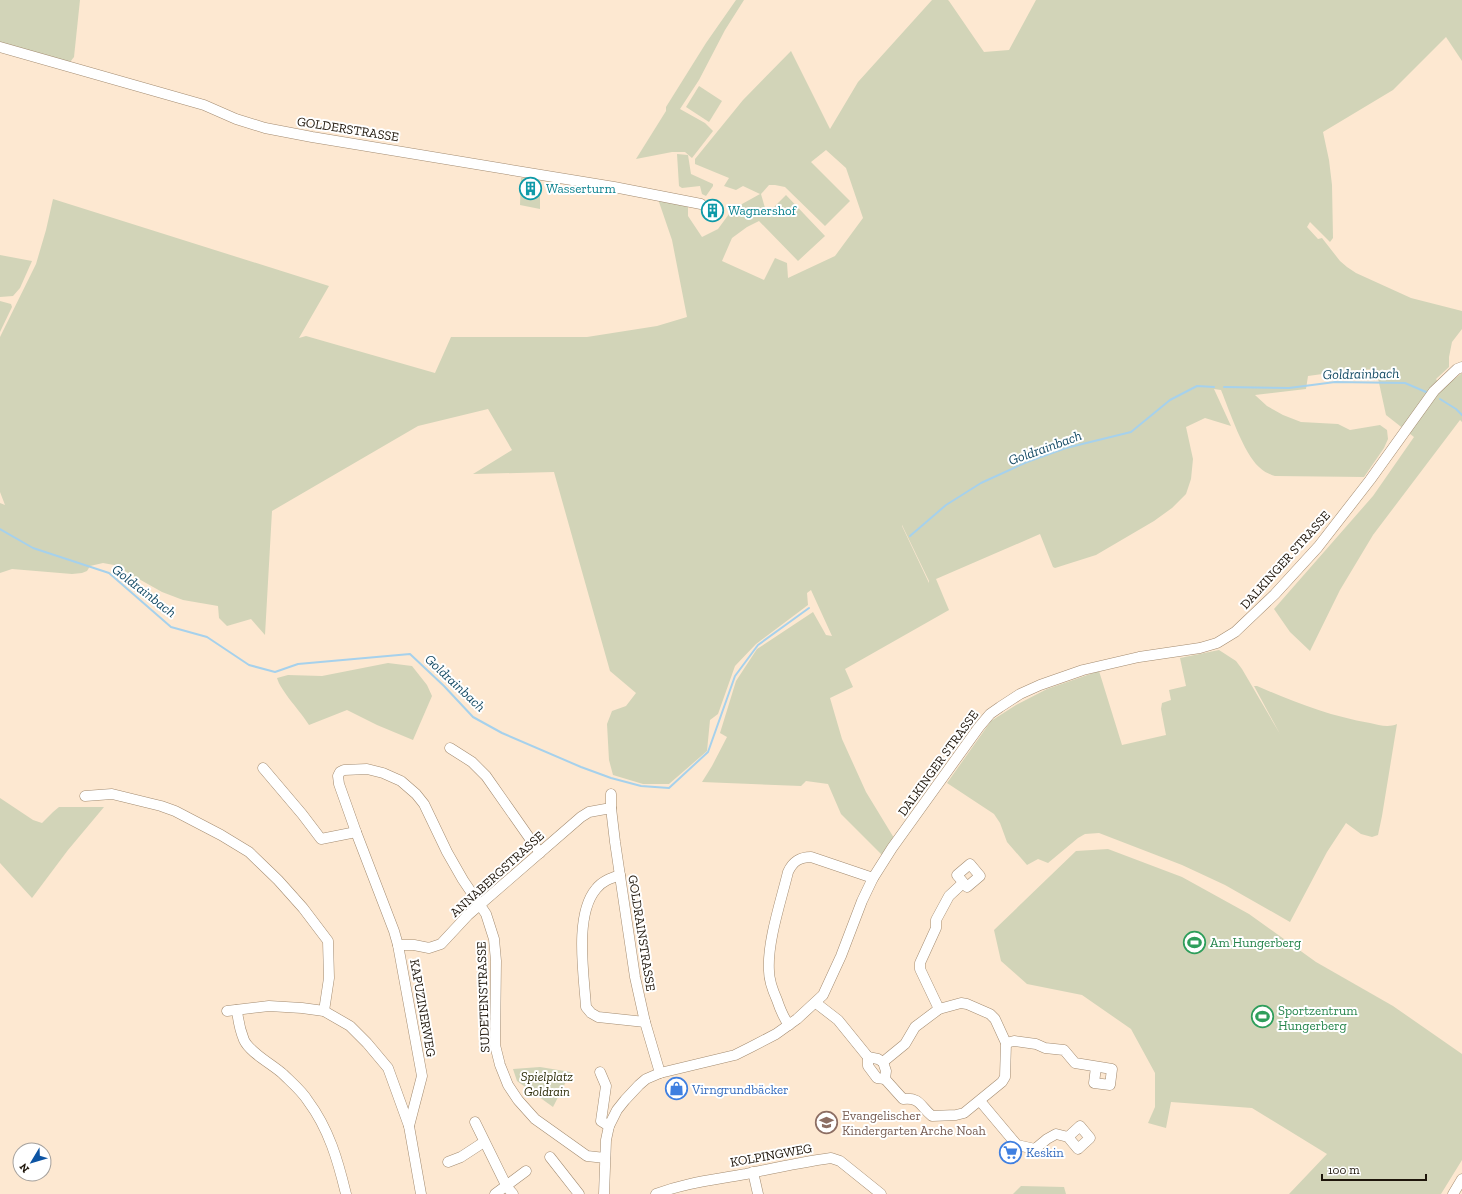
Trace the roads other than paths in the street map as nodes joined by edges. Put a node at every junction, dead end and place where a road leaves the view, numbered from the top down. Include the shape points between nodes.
1 (0, 47) edge
2 (701, 204) dead end
3 (1462, 367) edge
4 (450, 748) dead end
5 (263, 768) dead end
6 (338, 776) joint
7 (611, 794) dead end
8 (85, 796) dead end
9 (611, 808) junction
10 (356, 832) junction
11 (540, 853) junction
12 (620, 875) junction
13 (873, 878) junction
14 (963, 882) dead end
15 (480, 904) junction
16 (398, 945) junction
17 (816, 1003) junction
18 (939, 1009) junction
19 (324, 1011) junction
20 (645, 1022) junction
21 (789, 1025) junction
22 (1006, 1043) junction
23 (868, 1057) junction
24 (883, 1062) junction
25 (1096, 1067) dead end
26 (600, 1072) dead end
27 (660, 1073) junction
28 (885, 1078) junction
29 (980, 1101) junction
30 (475, 1122) dead end
31 (409, 1126) junction
32 (609, 1126) junction
33 (1068, 1137) dead end
34 (484, 1142) junction
35 (550, 1156) dead end
36 (605, 1158) junction
37 (448, 1162) dead end
38 (526, 1171) dead end
39 (753, 1172) junction
40 (1462, 1179) edge
41 (510, 1190) edge
42 (346, 1194) edge
43 (421, 1194) edge
44 (495, 1194) edge
45 (579, 1194) edge
46 (604, 1194) edge
47 (656, 1194) edge
48 (758, 1194) edge
49 (881, 1194) edge
50 (1453, 1194) edge

1 - 2 street, GOLDERSTRASSE via 204,105 265,128
3 - 13 street, DALKINGER STRASSE via 1434,391 1318,547 1245,623 1217,643 1083,670 1040,685 1000,706 979,727
4 - 11 street via 472,762 486,776
5 - 10 street via 321,839
6 - 10 street, KAPUZINERWEG
6 - 15 street, SUDETENSTRASSE via 344,770 367,769 401,781 416,794 424,804 463,880
7 - 9 street, GOLDRAINSTRASSE
8 - 19 street via 112,794 161,806 175,811 249,852 303,908 328,941 329,978
9 - 11 street, ANNABERGSTRASSE via 589,812 581,817
9 - 12 street, GOLDRAINSTRASSE
10 - 16 street, KAPUZINERWEG
11 - 15 street, ANNABERGSTRASSE
12 - 20 street, GOLDRAINSTRASSE
12 - 20 street via 607,879 596,887 590,896 582,928 586,1007 598,1017
13 - 17 street, DALKINGER STRASSE via 841,956 823,995
13 - 21 street via 811,857 803,857 791,865 772,944 769,972 783,1018
14 - 18 street via 949,896 936,920 936,928 920,963 920,969
15 - 16 street, ANNABERGSTRASSE via 441,944 430,948
15 - 36 street, SUDETENSTRASSE via 494,939 495,1045 508,1085 518,1100 544,1126 587,1156
16 - 31 street, KAPUZINERWEG via 422,1076
17 - 21 street, DALKINGER STRASSE
17 - 23 street via 838,1020
18 - 22 street via 961,1003 990,1014
18 - 24 street via 915,1027 905,1044
19 - 31 street via 350,1026 388,1068
19 - 42 street via 269,1006 232,1010 244,1041 255,1053 283,1074 308,1100 327,1132
20 - 27 street, GOLDRAINSTRASSE
21 - 27 street, DALKINGER STRASSE via 735,1055
22 - 25 street via 1014,1041 1064,1050 1075,1063
22 - 29 street via 1005,1077
23 - 24 street
23 - 28 street via 868,1066 877,1078
24 - 28 street
26 - 32 street via 606,1086 601,1121
27 - 32 street, DALKINGER STRASSE via 646,1080 625,1100
28 - 29 street via 903,1099 917,1100 932,1116 964,1113
29 - 33 street via 1017,1145 1035,1149 1056,1134
30 - 34 street
31 - 43 street, KAPUZINERWEG
32 - 36 street, DALKINGER STRASSE
34 - 37 street
34 - 41 street
35 - 45 street
36 - 46 street, DALKINGER STRASSE
38 - 41 street
39 - 47 street, KOLPINGWEG via 702,1180
39 - 48 street
39 - 49 street, KOLPINGWEG via 831,1158 840,1161
40 - 50 street
41 - 44 street

